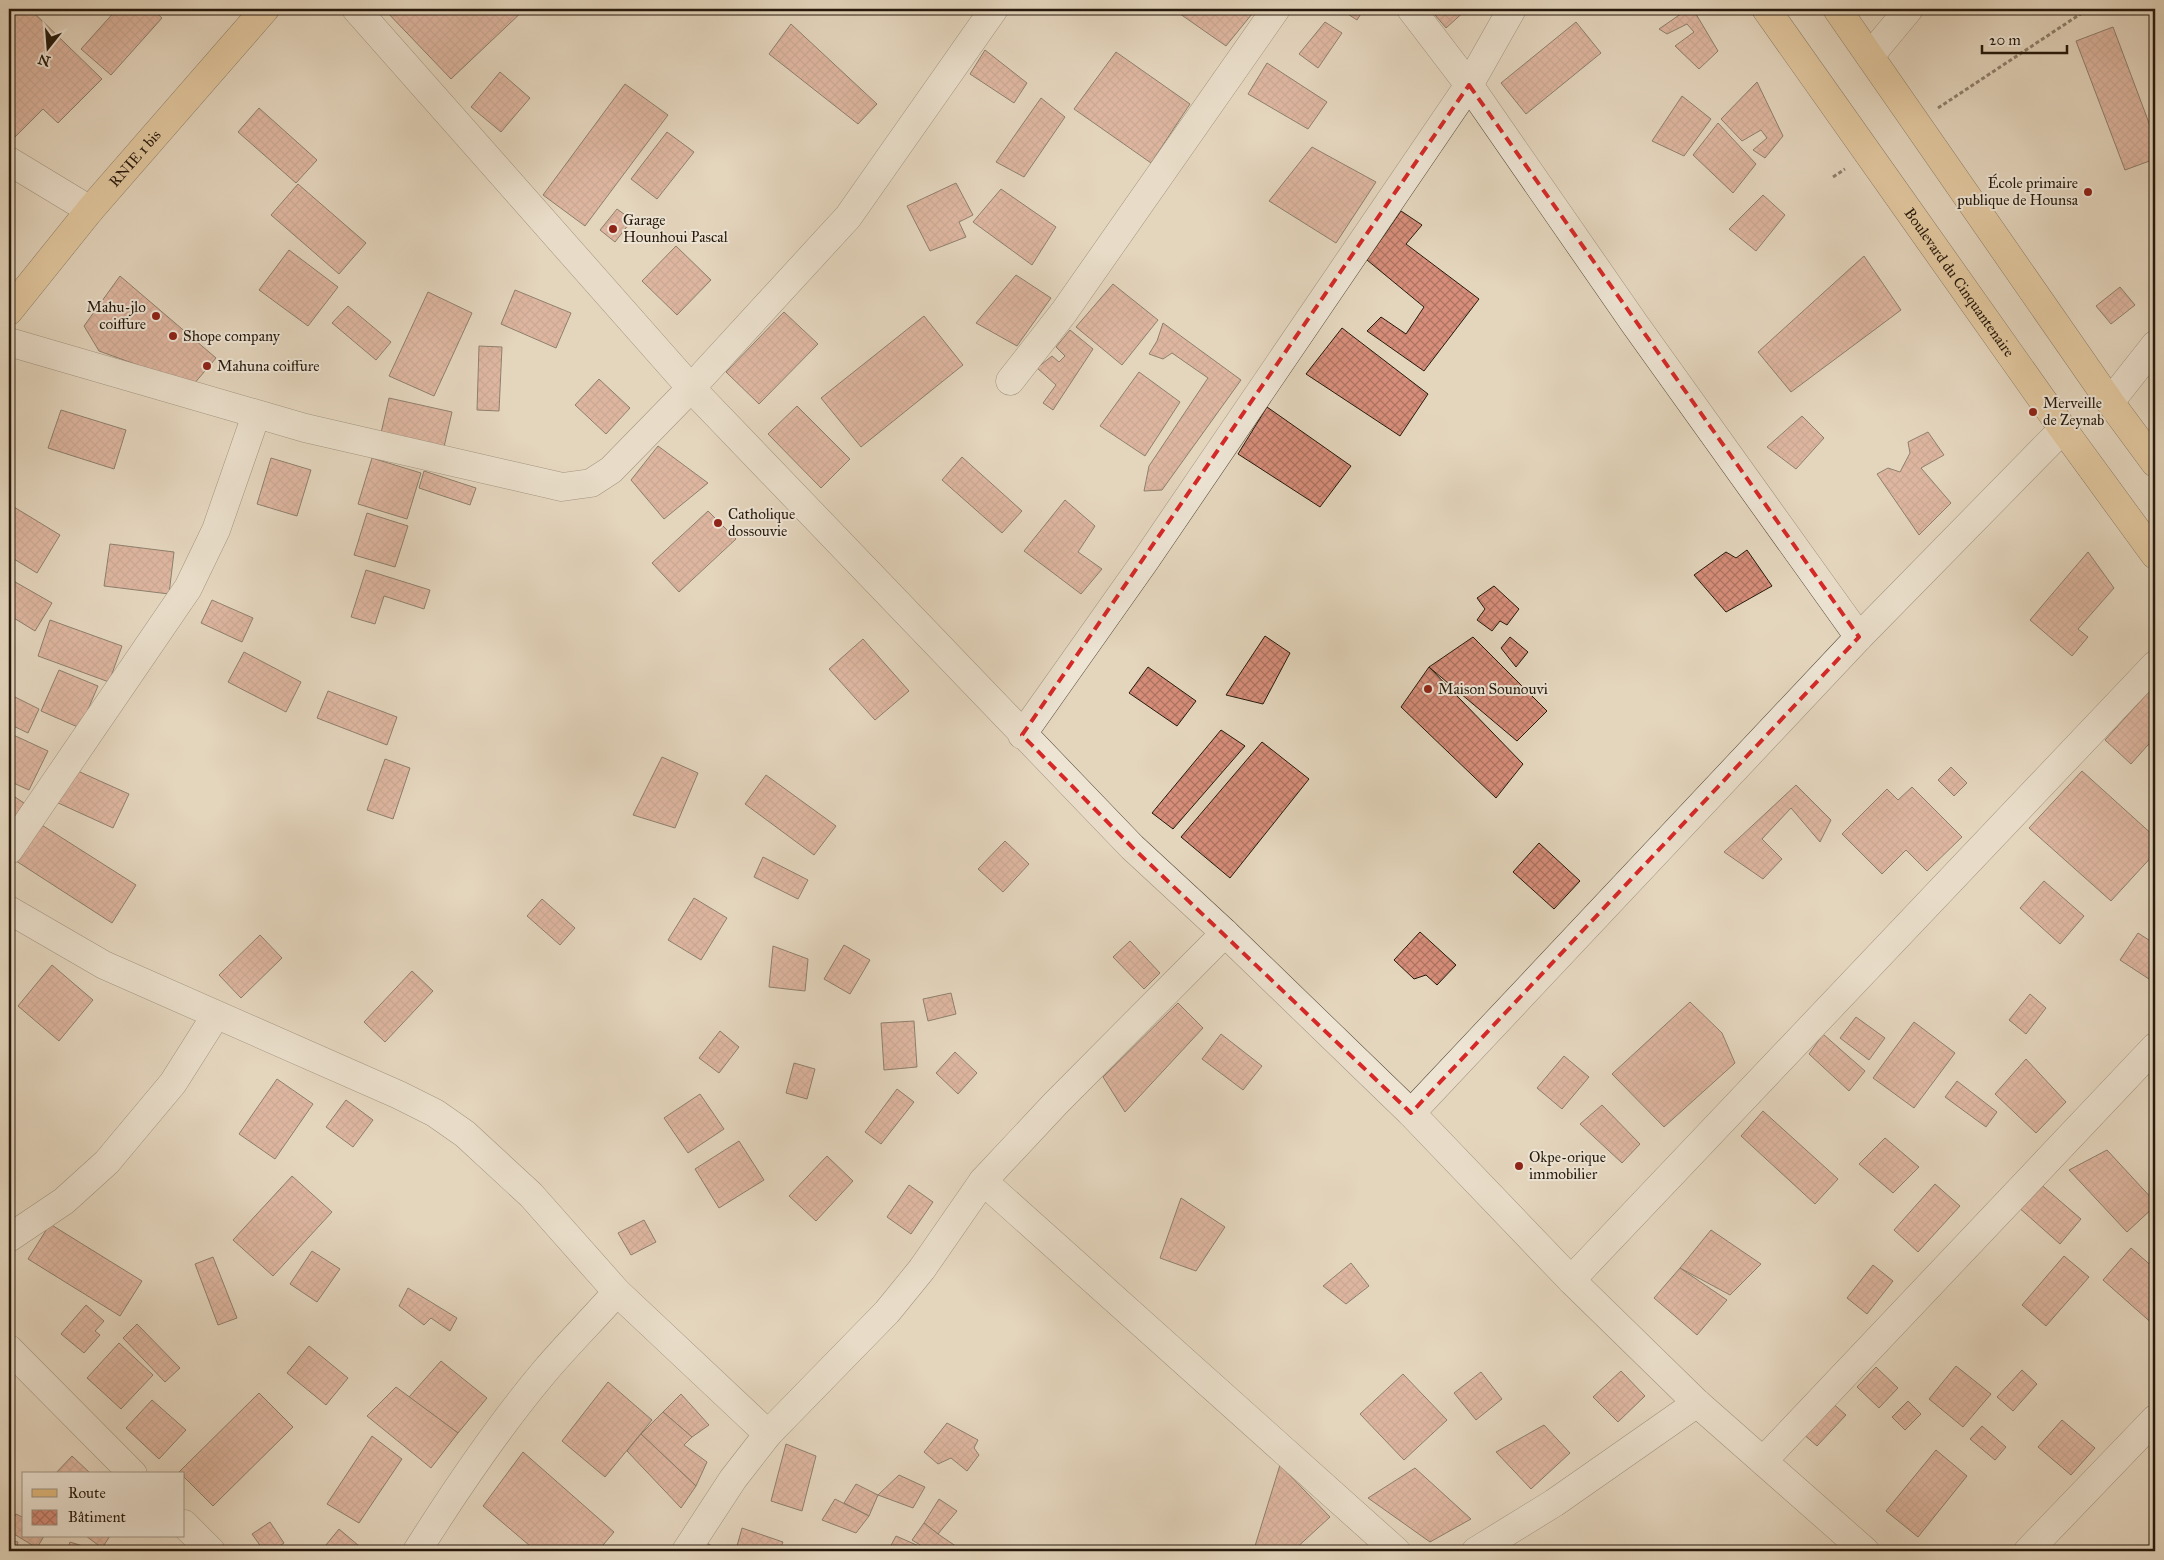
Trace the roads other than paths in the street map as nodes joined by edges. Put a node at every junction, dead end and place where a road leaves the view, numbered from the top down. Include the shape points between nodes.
1 (265, 9) edge
2 (356, 9) edge
3 (994, 9) edge
4 (1276, 9) edge
5 (1411, 9) edge
6 (1512, 9) edge
7 (1766, 9) edge
8 (1837, 9) edge
9 (1909, 9) edge
10 (1870, 56) junction
11 (1469, 85) junction
12 (9, 161) edge
13 (90, 210) junction
14 (9, 311) edge
15 (9, 342) edge
16 (2155, 346) edge
17 (1010, 381) dead end
18 (691, 388) junction
19 (2110, 402) junction
20 (256, 415) junction
21 (2063, 430) junction
22 (2155, 463) edge
23 (2155, 555) edge
24 (1859, 637) junction
25 (2155, 665) edge
26 (1022, 734) junction
27 (9, 850) edge
28 (9, 910) edge
29 (1226, 933) junction
30 (216, 1015) junction
31 (2155, 1047) edge
32 (1411, 1113) junction
33 (984, 1181) junction
34 (9, 1238) edge
35 (1571, 1280) junction
36 (617, 1292) junction
37 (9, 1349) edge
38 (1697, 1403) junction
39 (2155, 1419) edge
40 (768, 1434) junction
41 (1763, 1461) junction
42 (131, 1472) edge
43 (185, 1525) edge
44 (211, 1551) edge
45 (417, 1551) edge
46 (686, 1551) edge
47 (1396, 1551) edge
48 (1476, 1551) edge
49 (1865, 1551) edge
50 (2028, 1551) edge

1 - 13 main road, RNIE 1 bis
2 - 18 street
3 - 18 street via 848,217
4 - 17 street via 1064,312
5 - 11 street
6 - 11 street
7 - 21 main road, Boulevard du Cinquantenaire
8 - 10 main road
9 - 10 street
10 - 19 main road
11 - 24 street via 1634,323
11 - 26 street via 1146,560
12 - 13 street
13 - 14 main road, RNIE 1 bis
15 - 20 street
16 - 19 street
18 - 20 street via 611,470 591,483 579,486 562,487
18 - 26 street
19 - 22 main road
20 - 27 street via 216,530 188,588
21 - 23 main road, Boulevard du Cinquantenaire
21 - 24 street
24 - 32 street
25 - 35 street
26 - 29 street via 1132,847
28 - 30 street via 104,965
29 - 32 street
29 - 33 street via 1056,1103
30 - 34 street via 173,1083 107,1162 64,1201
30 - 36 street via 399,1095 435,1113 466,1134 531,1195
31 - 41 street
32 - 35 street
33 - 40 street via 922,1269 887,1312
33 - 47 street
35 - 38 street
36 - 40 street
36 - 45 street via 545,1371 504,1424 463,1479
37 - 42 street
38 - 41 street
38 - 48 street via 1554,1503
39 - 50 street
40 - 46 street via 733,1479
41 - 49 street
43 - 44 street

